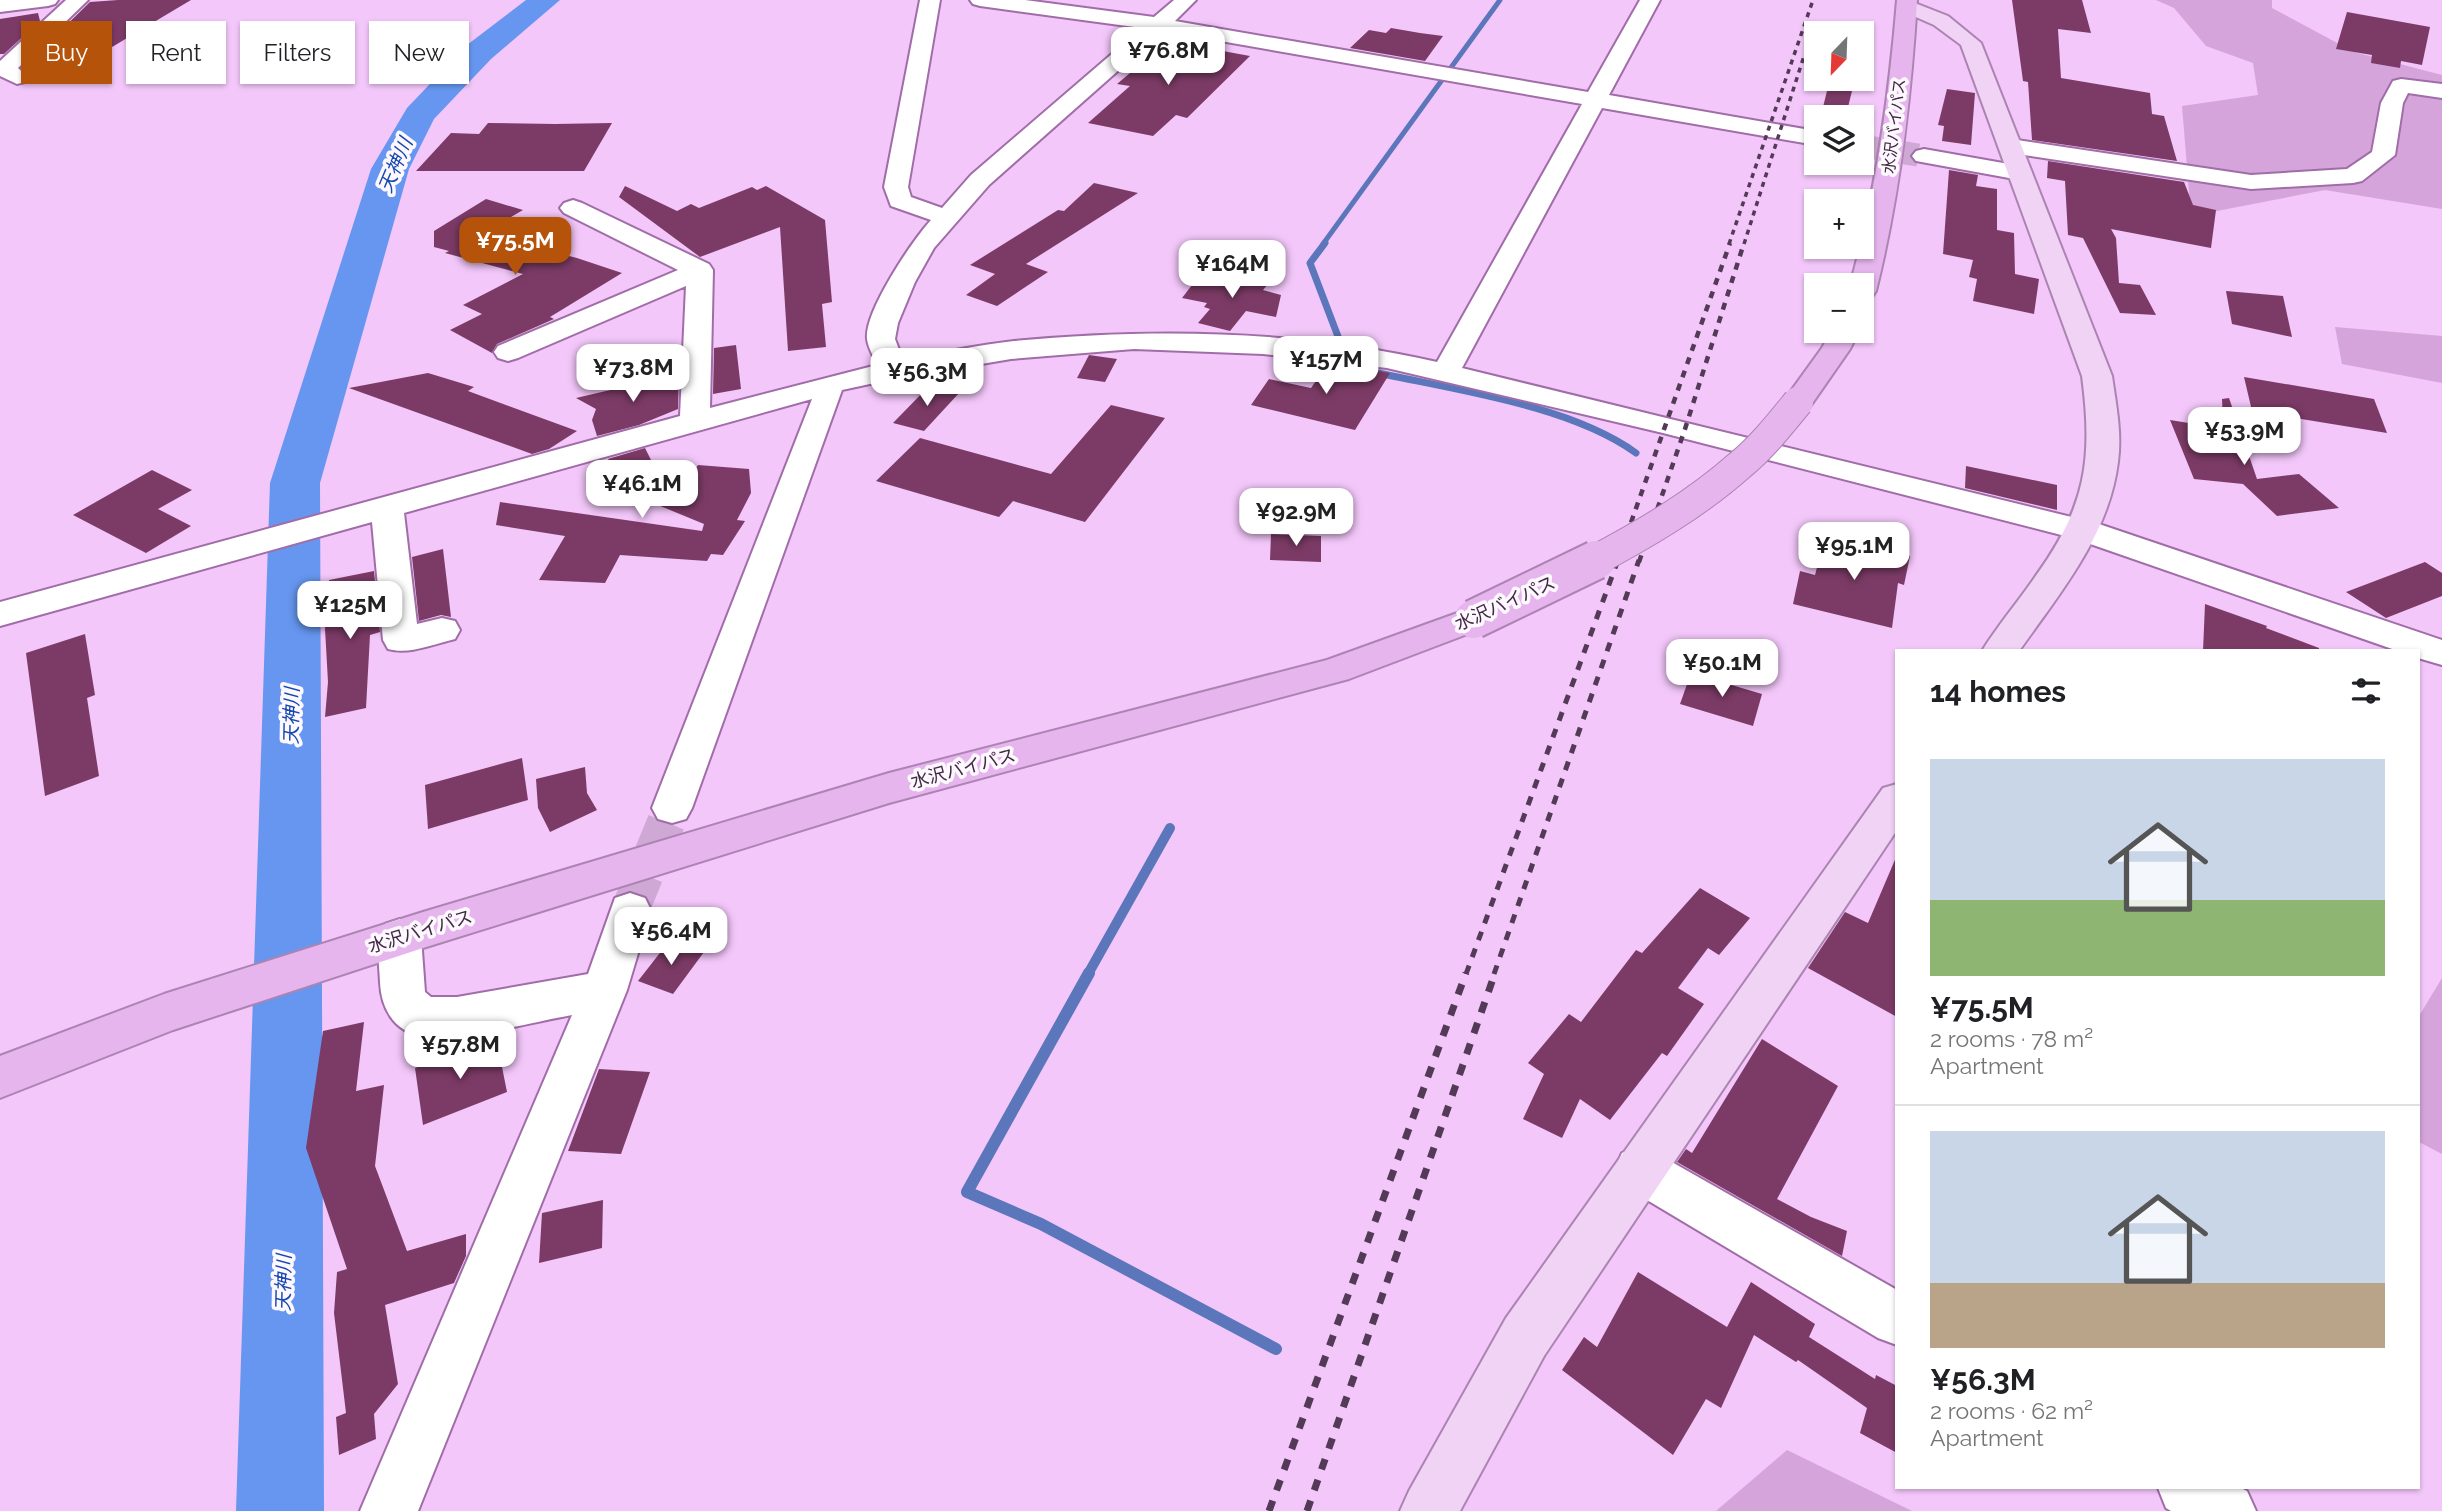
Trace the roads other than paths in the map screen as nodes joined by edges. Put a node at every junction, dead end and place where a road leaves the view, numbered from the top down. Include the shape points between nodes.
1 (48, 0) edge
2 (78, 0) edge
3 (930, 0) edge
4 (980, 0) edge
5 (1186, 0) edge
6 (1650, 0) edge
7 (1907, 3) edge
8 (0, 6) edge
9 (1960, 9) dead end
10 (1159, 24) junction
11 (1971, 43) junction
12 (17, 77) dead end
13 (2442, 91) edge
14 (1595, 101) junction
15 (1804, 136) edge
16 (2010, 146) junction
17 (1924, 156) tunnel mouth
18 (2020, 173) junction
19 (573, 208) dead end
20 (945, 217) junction
21 (700, 270) junction
22 (1867, 273) edge
23 (1839, 343) edge
24 (508, 352) dead end
25 (893, 370) junction
26 (1446, 371) junction
27 (828, 385) junction
28 (695, 422) junction
29 (387, 507) junction
30 (2084, 530) junction
31 (0, 614) edge
32 (442, 630) dead end
33 (2001, 649) edge
34 (2442, 653) edge
35 (1895, 802) edge
36 (672, 808) tunnel mouth
37 (631, 910) tunnel mouth
38 (381, 943) junction
39 (605, 990) junction
40 (0, 1077) edge
41 (1639, 1169) junction
42 (1895, 1318) edge
43 (2188, 1489) edge
44 (389, 1511) edge
45 (1429, 1511) edge
46 (2227, 1511) edge

1 - 8 street
2 - 12 street via 4,69
3 - 20 street via 896,187 900,201
4 - 10 street
5 - 10 street
6 - 14 street
7 - 11 main road via 1953,26
7 - 22 highway, 水沢バイパス via 1894,137
9 - 11 main road
10 - 14 street
10 - 20 street
11 - 16 main road
13 - 16 street via 2401,86 2392,103 2383,156 2353,176 2251,182
14 - 15 street
14 - 26 street
16 - 18 main road
17 - 18 street
18 - 30 main road via 2097,376 2105,414 2098,495
19 - 21 street
20 - 25 street via 923,244 884,323 881,339
21 - 24 street
21 - 28 street
23 - 38 highway, 水沢バイパス, bridge via 1798,402 1741,465 1673,515 1584,567 1474,619 1336,670 889,788
25 - 26 street via 1011,350 1157,341 1335,351
25 - 27 street
26 - 30 street
27 - 28 street
27 - 36 street via 827,398
28 - 29 street
29 - 31 street
29 - 32 street via 401,640
30 - 33 main road
30 - 34 street
35 - 41 main road
37 - 39 street
38 - 39 street via 403,1001 422,1017 457,1016
38 - 40 highway, 水沢バイパス via 164,1013
39 - 44 street
41 - 42 street
41 - 45 main road via 1525,1337
43 - 46 street

